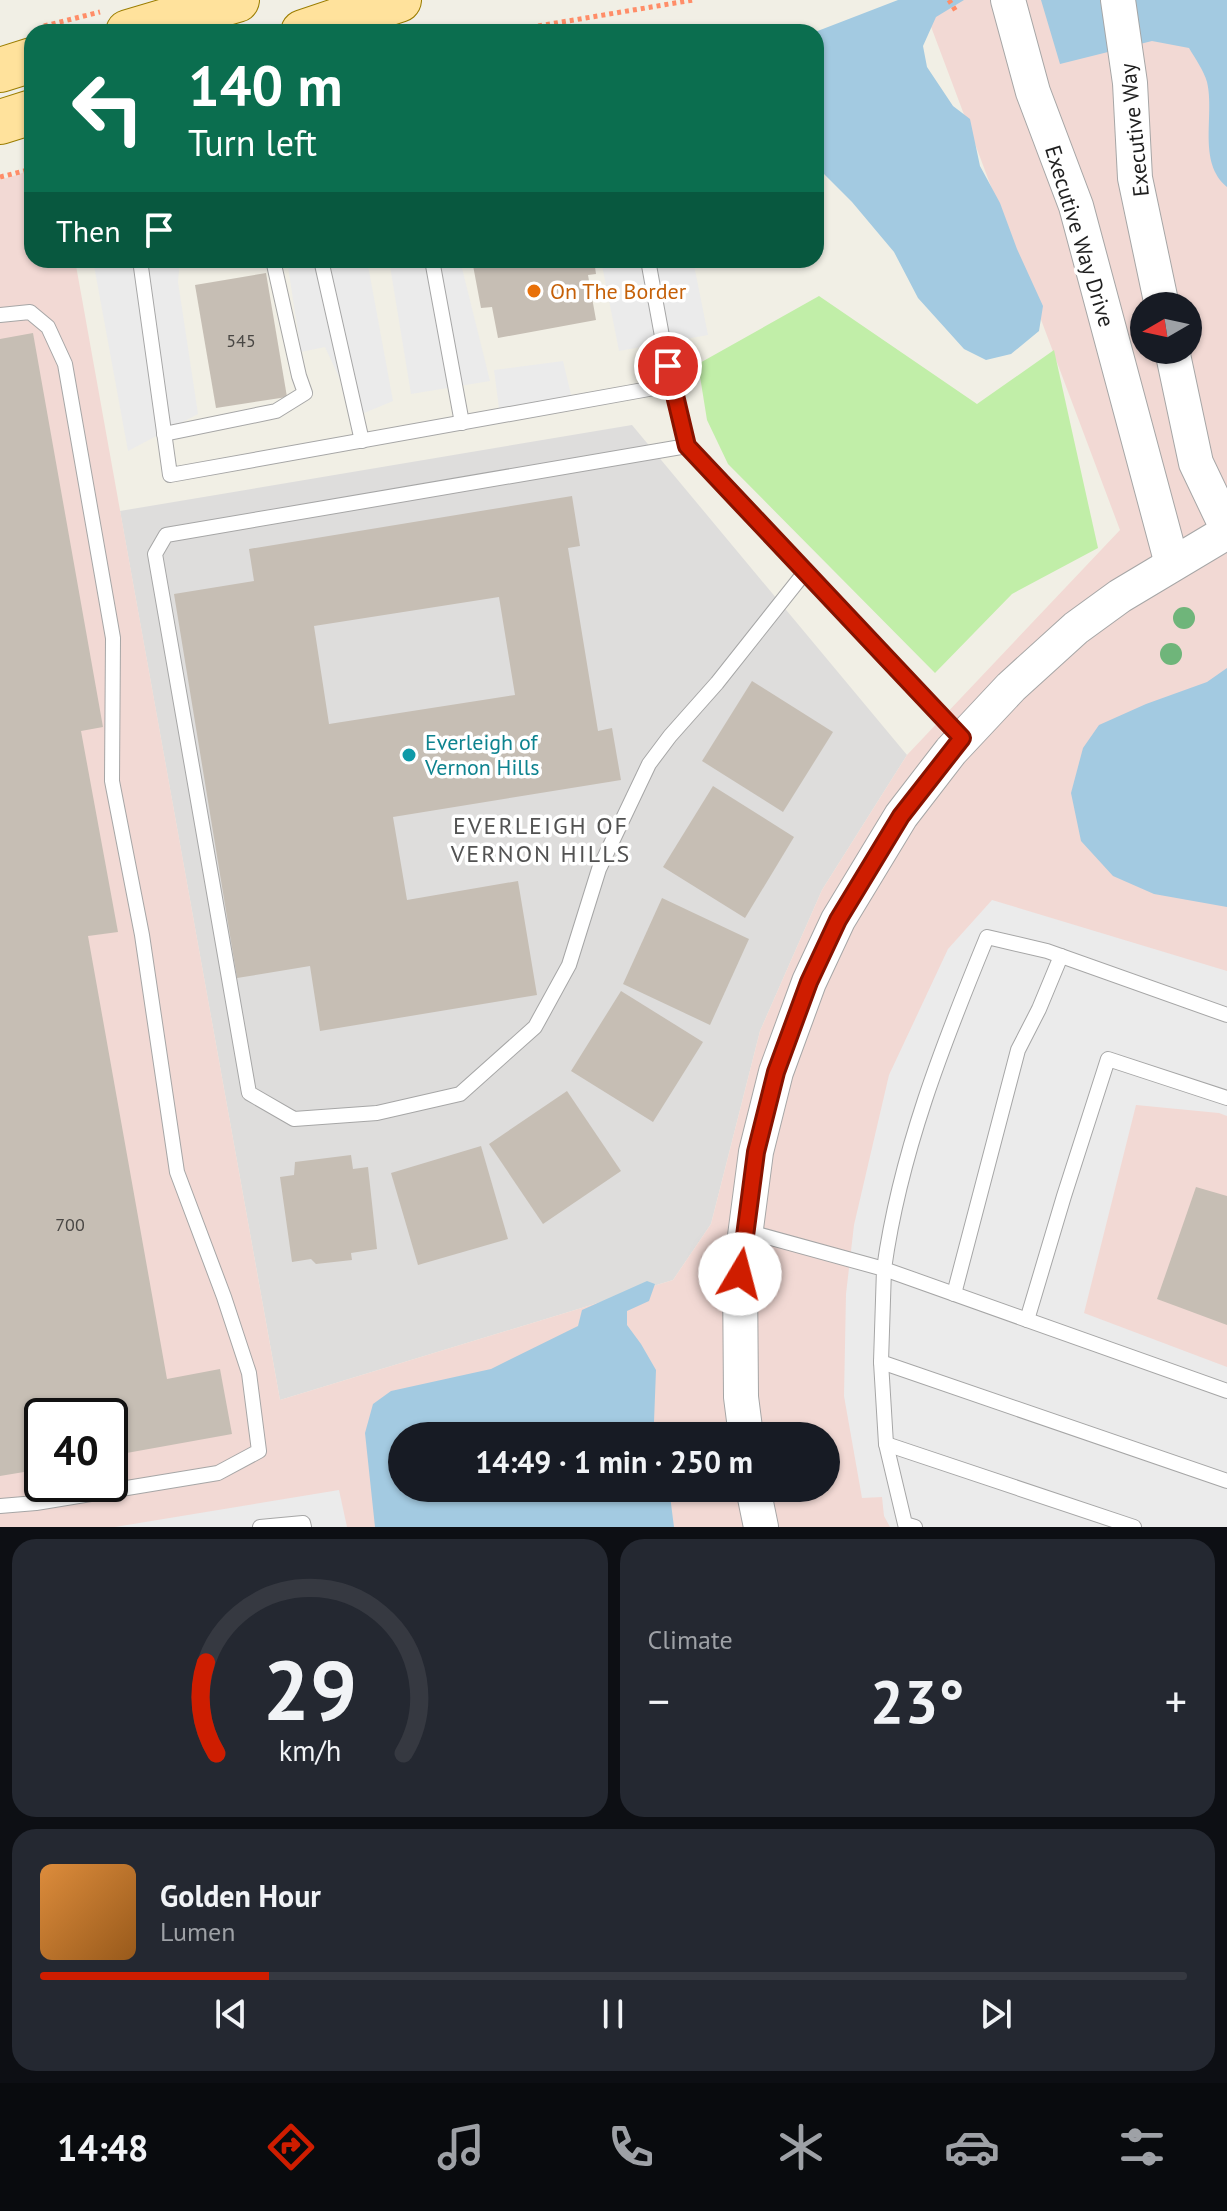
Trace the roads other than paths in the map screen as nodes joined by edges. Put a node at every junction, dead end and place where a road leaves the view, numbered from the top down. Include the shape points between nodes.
1 (237, 0) edge
2 (399, 0) edge
3 (1118, 0) edge
4 (1008, 1) edge
5 (115, 22) edge
6 (327, 24) edge
7 (24, 53) edge
8 (0, 70) edge
9 (24, 114) edge
10 (0, 122) edge
11 (141, 268) edge
12 (275, 268) edge
13 (323, 268) edge
14 (433, 268) edge
15 (649, 268) edge
16 (1159, 292) edge
17 (0, 315) edge
18 (1175, 364) edge
19 (671, 385) junction
20 (462, 423) junction
21 (164, 434) junction
22 (362, 441) junction
23 (687, 446) junction
24 (1227, 530) edge
25 (1172, 564) junction
26 (805, 572) junction
27 (962, 738) junction
28 (1061, 956) junction
29 (1227, 1015) edge
30 (1227, 1098) edge
31 (746, 1231) junction
32 (884, 1269) junction
33 (954, 1294) junction
34 (1027, 1320) junction
35 (881, 1362) junction
36 (1227, 1391) edge
37 (744, 1422) edge
38 (886, 1444) junction
39 (1227, 1481) edge
40 (756, 1502) edge
41 (0, 1506) edge
42 (260, 1527) edge
43 (304, 1527) edge
44 (761, 1527) edge
45 (915, 1527) edge
46 (1134, 1527) edge

1 - 5 main road
2 - 6 main road
3 - 16 street, Executive Way via 1130,83 1135,178
4 - 25 street, Executive Way Drive via 1033,92 1076,206
7 - 8 main road
9 - 10 main road
11 - 21 lane
12 - 21 lane via 305,393 276,411
13 - 22 lane
14 - 20 lane
15 - 19 lane
17 - 41 lane via 30,312 48,327 65,364 113,638 112,781 142,935 177,1172 249,1373 259,1451 218,1473
18 - 24 street via 1196,463
19 - 20 lane
19 - 23 lane
20 - 22 lane
21 - 22 lane via 170,475
23 - 26 lane
23 - 26 lane via 166,535 155,554 249,1093 294,1119 377,1113 460,1094 535,1027 569,965 599,869 649,764
24 - 25 street
25 - 27 street via 1076,628
26 - 27 lane
27 - 31 street via 901,816 838,920 809,982 776,1072 756,1152
28 - 29 lane
28 - 32 lane via 987,937 944,1041 911,1145
28 - 33 lane via 1018,1050
30 - 34 lane via 1108,1059
31 - 32 lane
31 - 37 street via 740,1274
32 - 33 lane
32 - 35 lane
33 - 34 lane
34 - 36 lane
35 - 38 lane
35 - 39 lane
38 - 45 lane via 905,1524
38 - 46 lane
40 - 44 street
42 - 43 lane

